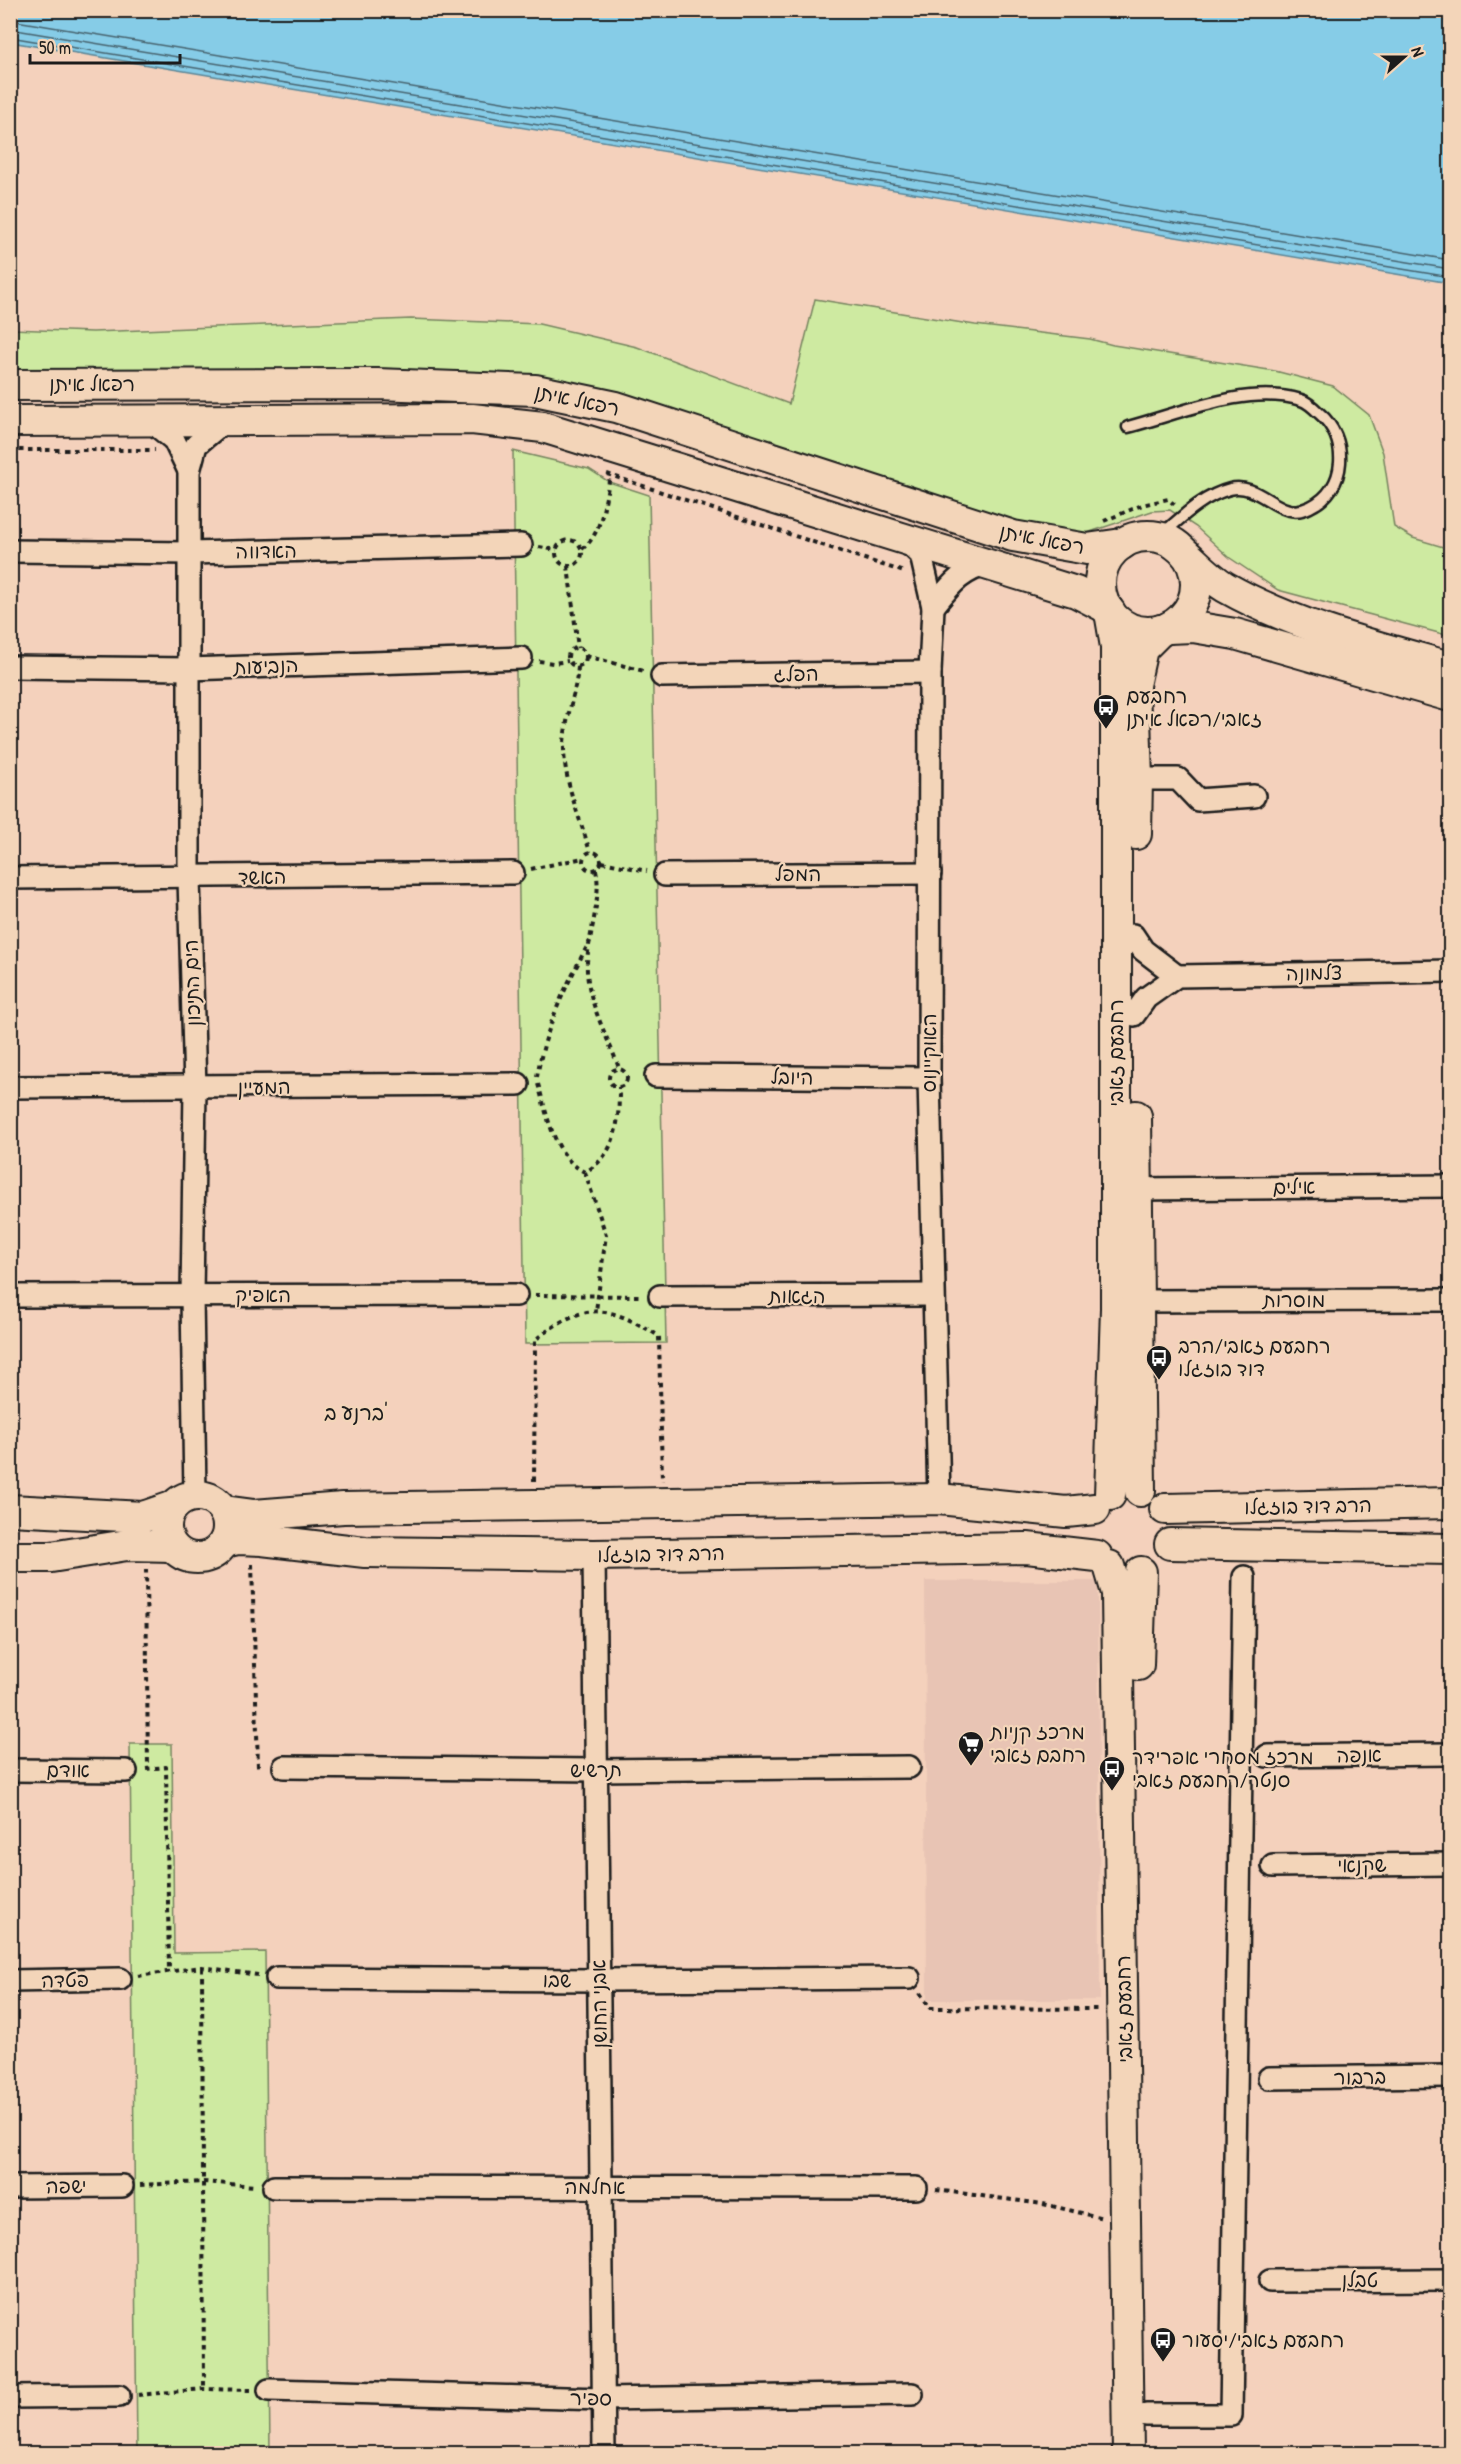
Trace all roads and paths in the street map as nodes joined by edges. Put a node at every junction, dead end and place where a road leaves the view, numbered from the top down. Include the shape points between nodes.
1 (10, 385) edge
2 (10, 421) edge
3 (225, 421) junction
4 (152, 422) junction
5 (1128, 427) dead end
6 (10, 450) edge
7 (142, 450) dead end
8 (601, 470) dead end
9 (189, 471) junction
10 (610, 476) junction
11 (906, 541) junction
12 (1122, 544) junction
13 (1170, 544) junction
14 (521, 545) dead end
15 (582, 549) junction
16 (10, 551) edge
17 (190, 553) junction
18 (989, 564) junction
19 (568, 566) junction
20 (891, 567) dead end
21 (933, 607) junction
22 (1109, 610) junction
23 (1164, 629) junction
24 (578, 648) junction
25 (586, 656) junction
26 (521, 658) joint
27 (568, 661) junction
28 (10, 667) edge
29 (578, 667) junction
30 (1450, 667) edge
31 (189, 669) junction
32 (930, 672) junction
33 (662, 676) joint
34 (1450, 696) edge
35 (1137, 780) junction
36 (1254, 796) dead end
37 (590, 852) junction
38 (583, 858) junction
39 (602, 862) junction
40 (596, 870) junction
41 (513, 873) joint
42 (930, 873) junction
43 (665, 875) joint
44 (10, 878) edge
45 (189, 878) junction
46 (1133, 935) junction
47 (590, 942) junction
48 (1450, 971) edge
49 (1177, 976) junction
50 (1134, 1015) junction
51 (619, 1068) junction
52 (656, 1076) dead end
53 (929, 1078) junction
54 (518, 1084) dead end
55 (10, 1087) edge
56 (619, 1087) junction
57 (195, 1088) junction
58 (585, 1172) junction
59 (1450, 1186) edge
60 (1137, 1189) junction
61 (516, 1295) joint
62 (598, 1295) junction
63 (933, 1295) junction
64 (10, 1296) edge
65 (192, 1296) junction
66 (660, 1296) joint
67 (1450, 1299) edge
68 (1137, 1301) junction
69 (596, 1311) junction
70 (534, 1485) dead end
71 (663, 1486) dead end
72 (1140, 1491) junction
73 (939, 1499) junction
74 (184, 1502) junction
75 (1103, 1502) junction
76 (1450, 1503) edge
77 (1165, 1509) junction
78 (10, 1510) edge
79 (224, 1511) junction
80 (225, 1542) junction
81 (1170, 1544) junction
82 (172, 1546) junction
83 (1450, 1550) edge
84 (594, 1555) junction
85 (10, 1557) edge
86 (1103, 1561) junction
87 (252, 1564) dead end
88 (146, 1570) dead end
89 (1141, 1572) junction
90 (1244, 1577) dead end
91 (1450, 1754) edge
92 (1267, 1756) dead end
93 (166, 1767) dead end
94 (258, 1767) dead end
95 (284, 1767) dead end
96 (909, 1767) dead end
97 (148, 1769) dead end
98 (10, 1770) edge
99 (596, 1770) junction
100 (126, 1771) dead end
101 (1450, 1864) edge
102 (1273, 1866) dead end
103 (202, 1967) junction
104 (169, 1971) junction
105 (277, 1978) joint
106 (909, 1978) dead end
107 (120, 1979) joint
108 (599, 1980) junction
109 (10, 1981) edge
110 (930, 2008) dead end
111 (1109, 2010) dead end
112 (1450, 2076) edge
113 (1269, 2078) dead end
114 (203, 2182) junction
115 (122, 2186) joint
116 (10, 2187) edge
117 (274, 2187) joint
118 (601, 2187) junction
119 (916, 2188) joint
120 (1112, 2221) dead end
121 (1450, 2280) edge
122 (1270, 2281) dead end
123 (204, 2389) junction
124 (269, 2390) joint
125 (912, 2394) dead end
126 (119, 2396) joint
127 (10, 2397) edge
128 (603, 2398) junction
129 (1146, 2415) junction
130 (604, 2454) edge
131 (1128, 2454) edge
132 (1147, 2454) edge

1 - 12 street, רפאל איתן via 377,384 535,390 616,407 1013,536 1087,549
2 - 4 street, רפאל איתן
3 - 4 street, רפאל איתן
3 - 9 street, הים התיכון via 196,445
3 - 11 street, רפאל איתן via 472,419 543,427
4 - 9 street, הים התיכון via 174,440
5 - 13 lane via 1243,396 1275,394 1304,400 1330,422 1341,444 1338,479 1327,495 1310,508 1288,512 1249,489 1232,488 1207,498
6 - 7 path
8 - 10 path
9 - 17 street, הים התיכון
10 - 15 path via 597,530
10 - 20 path
11 - 18 street, רפאל איתן
11 - 21 street, האוקיינוס via 921,555
12 - 13 street via 1140,537
12 - 22 street via 1107,559 1102,574 1102,595
13 - 23 street via 1190,562 1195,575 1194,597 1183,617
13 - 30 street via 1223,586 1288,617
14 - 17 street, האדווה
15 - 19 path via 579,561
15 - 19 path via 573,540 558,546 557,558
16 - 17 street, האדווה
17 - 31 street, הים התיכון
18 - 21 street via 956,578
18 - 22 street, רפאל איתן via 1076,592
19 - 24 path
21 - 32 street, האוקיינוס
22 - 23 street via 1128,627 1144,631
22 - 75 street, רחבעם זאבי via 1116,647 1116,1308
23 - 34 street via 1193,627 1235,634
23 - 35 street, רחבעם זאבי via 1142,650 1134,685
24 - 25 path
24 - 27 path via 569,651
25 - 29 path via 584,664
25 - 33 path
26 - 27 path
26 - 31 street, הנביעות
27 - 29 path
28 - 31 street, הנביעות
29 - 37 path via 564,743 566,773
31 - 45 street, הים התיכון
32 - 33 street, הפלג
32 - 42 street, האוקיינוס
35 - 36 street via 1178,779 1198,800
35 - 46 street, רחבעם זאבי
37 - 38 path
37 - 39 path via 598,854
38 - 40 path via 587,869
38 - 41 path
39 - 40 path
39 - 43 path
40 - 47 path via 599,884
41 - 45 street, האשד
42 - 43 street, המפל
42 - 53 street, האוקיינוס
44 - 45 street, האשד
45 - 57 street, הים התיכון
46 - 49 street via 1143,950
46 - 50 street, רחבעם זאבי
47 - 51 path via 587,964 592,998
47 - 58 path via 554,1014 542,1047 537,1081 555,1139 574,1167
48 - 49 street, צלמונה
49 - 50 street via 1146,998
50 - 60 street, רחבעם זאבי
51 - 56 path via 628,1079
51 - 56 path via 609,1078 613,1086
52 - 53 street, היובל
53 - 63 street, האוקיינוס
54 - 57 street, המעיין
55 - 57 street, המעיין
56 - 58 path via 618,1125 610,1149 595,1167
57 - 65 street, הים התיכון
58 - 62 path via 606,1235
59 - 60 street, אילים
60 - 68 street, רחבעם זאבי
61 - 62 path
61 - 65 street, האפיק
62 - 66 path
62 - 69 path
63 - 66 street, הגאות
63 - 73 street, האוקיינוס
64 - 65 street, האפיק
65 - 74 street, הים התיכון
67 - 68 street, מוסרות
68 - 72 street, רחבעם זאבי
69 - 70 path via 581,1311 556,1323 535,1340
69 - 71 path via 630,1319 659,1336
72 - 75 street via 1130,1490
72 - 77 street
73 - 75 street via 1066,1512
73 - 79 street via 343,1508 254,1515
74 - 78 street via 143,1517
74 - 79 street via 209,1498
74 - 82 street via 165,1526
75 - 86 street via 1089,1532
76 - 77 street, הרב דוד בוזגלו
77 - 81 street via 1172,1527
79 - 80 street via 228,1532
80 - 82 street via 219,1551 200,1559 189,1558
80 - 84 street, הרב דוד בוזגלו via 262,1540 365,1552
81 - 83 street, הרב דוד בוזגלו
81 - 89 street via 1161,1559
82 - 85 street via 127,1545 51,1557
84 - 86 street, הרב דוד בוזגלו via 1027,1548
84 - 99 street, אבני החושן
86 - 89 street via 1128,1573
86 - 131 street, רחבעם זאבי via 1117,1593
87 - 94 path
88 - 97 path
89 - 129 street, רחבעם זאבי via 1138,1658
90 - 129 street via 1231,2415
91 - 92 street, אנפה
93 - 104 path
95 - 99 street, תרשיש
96 - 99 street, תרשיש
98 - 100 street, אודם
99 - 108 street, אבני החושן
101 - 102 street, שקנאי
103 - 104 path
103 - 105 path
103 - 114 path
104 - 107 path
105 - 108 street, שבו
106 - 108 street, שבו
107 - 109 street, פטדה
108 - 118 street, אבני החושן
110 - 111 path
112 - 113 street, ברבור
114 - 115 path
114 - 117 path
114 - 123 path
115 - 116 street, ישפה
117 - 118 street, אחלמה
118 - 119 street, אחלמה
118 - 128 street, אבני החושן
119 - 120 path via 1043,2204
121 - 122 street, טבלן
123 - 124 path
123 - 126 path
124 - 128 street, ספיר
125 - 128 street, ספיר
126 - 127 street
128 - 130 street, אבני החושן
129 - 132 street, רחבעם זאבי

